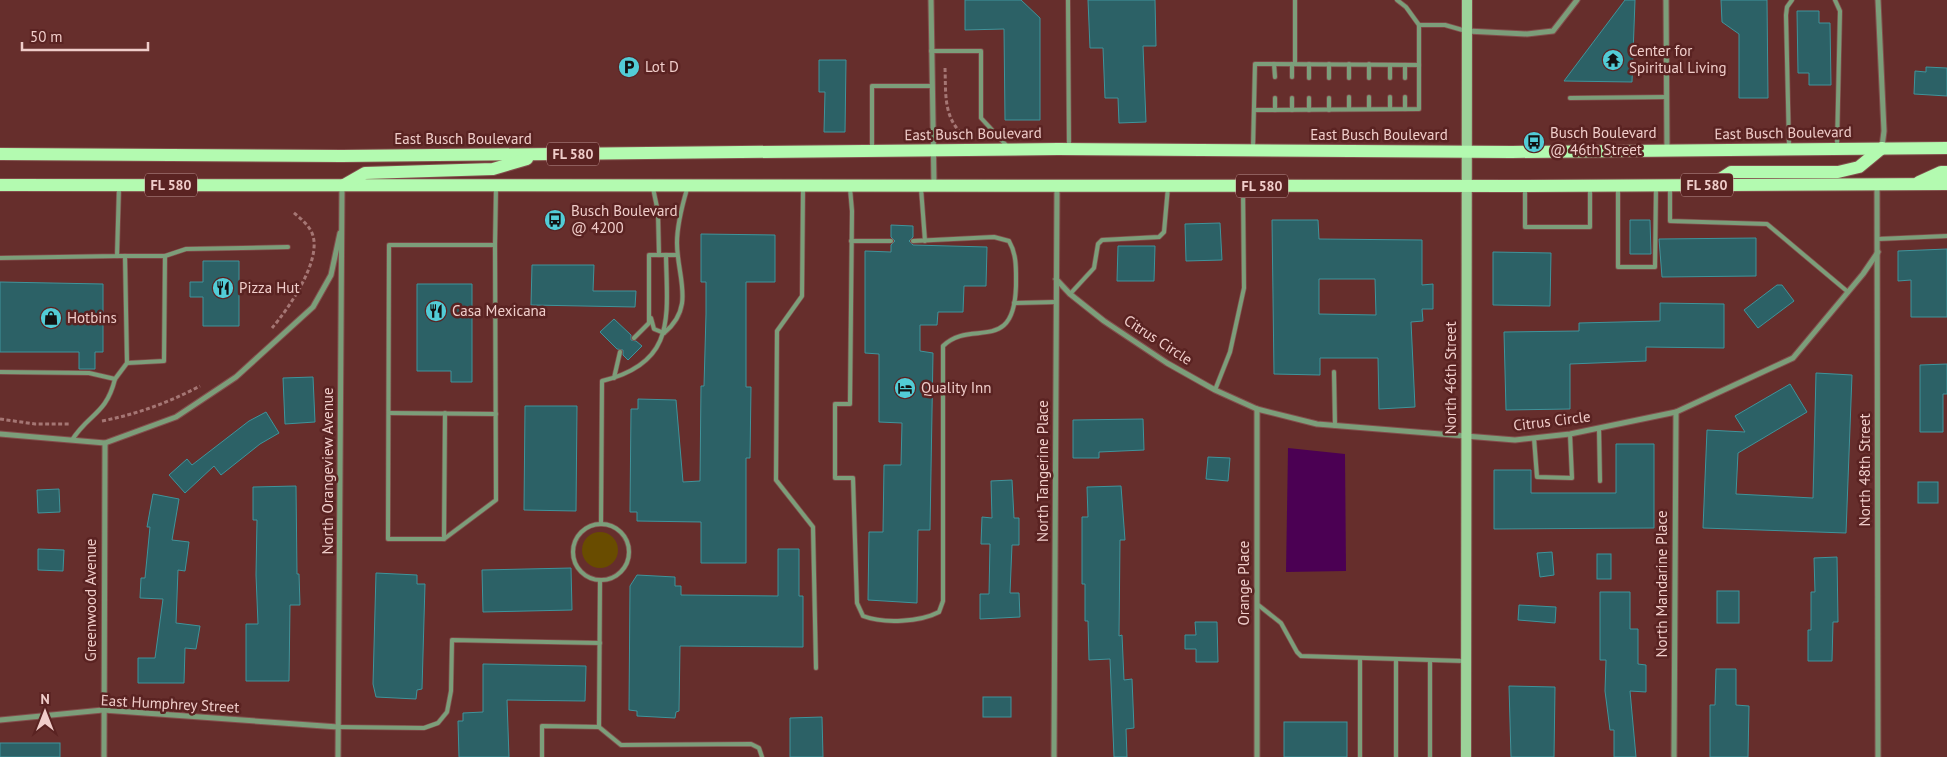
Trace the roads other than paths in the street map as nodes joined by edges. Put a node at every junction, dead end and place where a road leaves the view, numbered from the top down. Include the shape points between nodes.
1 (931, 0) edge
2 (1068, 0) edge
3 (1295, 0) edge
4 (1396, 0) edge
5 (1467, 0) edge
6 (1577, 0) edge
7 (1666, 0) edge
8 (1792, 0) edge
9 (1835, 0) edge
10 (1878, 0) edge
11 (1419, 25) junction
12 (1467, 31) junction
13 (932, 51) junction
14 (1274, 64) junction
15 (1293, 64) junction
16 (1309, 64) junction
17 (1329, 64) junction
18 (1349, 64) junction
19 (1369, 64) junction
20 (1390, 65) junction
21 (1405, 65) junction
22 (1419, 65) junction
23 (1275, 77) dead end
24 (1292, 77) dead end
25 (1309, 78) dead end
26 (1329, 78) dead end
27 (1349, 78) dead end
28 (1369, 78) dead end
29 (1390, 78) dead end
30 (1405, 78) dead end
31 (932, 86) junction
32 (1667, 96) junction
33 (1349, 97) dead end
34 (1369, 97) dead end
35 (1390, 97) dead end
36 (1405, 97) dead end
37 (1275, 98) dead end
38 (1292, 98) dead end
39 (1310, 98) dead end
40 (1329, 98) dead end
41 (1570, 98) dead end
42 (1349, 109) junction
43 (1369, 109) junction
44 (1390, 109) junction
45 (1405, 109) junction
46 (1254, 110) junction
47 (1275, 110) junction
48 (1292, 110) junction
49 (1310, 110) junction
50 (1329, 110) junction
51 (1837, 148) junction
52 (1882, 148) junction
53 (1947, 148) edge
54 (1789, 149) junction
55 (1011, 150) junction
56 (1069, 150) junction
57 (1253, 151) junction
58 (872, 152) junction
59 (932, 152) junction
60 (1467, 152) junction
61 (1667, 152) junction
62 (0, 154) edge
63 (541, 154) junction
64 (1947, 172) edge
65 (1877, 183) junction
66 (1914, 184) junction
67 (1947, 184) edge
68 (0, 185) edge
69 (119, 185) junction
70 (342, 185) junction
71 (496, 185) junction
72 (653, 185) junction
73 (688, 185) junction
74 (803, 185) junction
75 (850, 185) junction
76 (928, 185) junction
77 (1058, 185) junction
78 (1656, 185) junction
79 (1670, 185) junction
80 (1711, 185) junction
81 (1168, 186) junction
82 (1243, 186) junction
83 (1467, 186) junction
84 (1525, 186) junction
85 (1590, 186) junction
86 (1618, 186) junction
87 (342, 222) junction
88 (1947, 236) edge
89 (1878, 238) junction
90 (925, 240) junction
91 (852, 241) junction
92 (891, 241) dead end
93 (913, 241) dead end
94 (495, 245) junction
95 (288, 247) dead end
96 (1878, 252) junction
97 (659, 254) junction
98 (666, 254) junction
99 (677, 254) junction
100 (117, 256) junction
101 (125, 256) junction
102 (165, 256) junction
103 (0, 258) edge
104 (1056, 279) junction
105 (1848, 292) junction
106 (1070, 294) junction
107 (1056, 302) junction
108 (1014, 303) junction
109 (650, 315) junction
110 (664, 334) junction
111 (634, 338) dead end
112 (620, 352) dead end
113 (127, 363) junction
114 (0, 372) edge
115 (1334, 372) dead end
116 (614, 378) junction
117 (115, 379) junction
118 (1215, 390) junction
119 (1257, 408) junction
120 (1676, 412) junction
121 (389, 413) junction
122 (445, 413) junction
123 (496, 414) junction
124 (1335, 426) junction
125 (1599, 428) junction
126 (0, 434) edge
127 (1570, 434) junction
128 (1466, 435) junction
129 (1534, 438) junction
130 (72, 440) junction
131 (105, 443) junction
132 (1600, 481) dead end
133 (601, 524) junction
134 (444, 539) junction
135 (600, 580) junction
136 (1257, 604) junction
137 (600, 643) junction
138 (1360, 659) junction
139 (1396, 660) junction
140 (1430, 661) junction
141 (1466, 662) junction
142 (816, 668) dead end
143 (103, 710) junction
144 (0, 720) edge
145 (338, 727) junction
146 (600, 727) junction
147 (104, 757) edge
148 (338, 757) edge
149 (542, 757) edge
150 (762, 757) edge
151 (1054, 757) edge
152 (1257, 757) edge
153 (1360, 757) edge
154 (1396, 757) edge
155 (1430, 757) edge
156 (1466, 757) edge
157 (1674, 757) edge
158 (1878, 757) edge

1 - 13 street
2 - 56 lane
3 - 15 lane
4 - 11 lane
5 - 12 street, North 46th Street
6 - 12 street via 1552,31 1527,34
7 - 32 street
8 - 54 lane via 1786,15
9 - 51 lane via 1840,11
10 - 52 street
11 - 12 lane via 1445,25
11 - 22 lane
12 - 60 street, North 46th Street
13 - 31 street
13 - 55 lane via 982,51 982,118
14 - 15 lane
14 - 23 lane
14 - 46 lane via 1255,64
15 - 16 lane
15 - 24 lane
16 - 17 lane
16 - 25 lane
17 - 18 lane
17 - 26 lane
18 - 19 lane
18 - 27 lane
19 - 20 lane
19 - 28 lane
20 - 21 lane
20 - 29 lane
21 - 22 lane
21 - 30 lane
22 - 45 lane via 1419,109
31 - 58 lane via 872,86
31 - 59 street
32 - 41 lane
32 - 61 street
33 - 42 lane
34 - 43 lane
35 - 44 lane
36 - 45 lane
37 - 47 lane
38 - 48 lane
39 - 49 lane
40 - 50 lane
42 - 43 lane
42 - 50 lane
43 - 44 lane
44 - 45 lane
46 - 47 lane
46 - 57 lane
47 - 48 lane
48 - 49 lane
49 - 50 lane
51 - 52 main road, East Busch Boulevard / FL 580
51 - 54 main road, East Busch Boulevard / FL 580
52 - 53 main road, East Busch Boulevard / FL 580
52 - 80 main road via 1860,167 1838,172 1732,172
54 - 61 main road, East Busch Boulevard / FL 580
55 - 56 main road, East Busch Boulevard / FL 580
55 - 59 main road, East Busch Boulevard / FL 580
56 - 57 main road, East Busch Boulevard / FL 580
57 - 60 main road, East Busch Boulevard / FL 580
58 - 59 main road, East Busch Boulevard / FL 580
58 - 63 main road, East Busch Boulevard / FL 580
59 - 76 street
60 - 61 main road, East Busch Boulevard / FL 580
60 - 83 street, North 46th Street
62 - 63 main road, East Busch Boulevard / FL 580
63 - 70 main road via 493,169 365,173
64 - 66 main road
65 - 66 main road, FL 580
65 - 80 main road, FL 580
65 - 89 street, North 48th Street
66 - 67 main road, FL 580
68 - 69 main road, FL 580
69 - 70 main road, FL 580
69 - 100 lane
70 - 71 main road, FL 580
70 - 87 street, North Orangeview Avenue
71 - 72 main road, FL 580
71 - 94 lane
72 - 73 main road, FL 580
72 - 97 lane via 658,212
73 - 74 main road, FL 580
73 - 99 lane via 680,211
74 - 75 main road, FL 580
74 - 142 lane via 802,296 777,331 776,480 813,527
75 - 76 main road, FL 580
75 - 91 lane
76 - 77 main road, FL 580
76 - 90 lane
77 - 81 main road, FL 580
77 - 104 street, North Tangerine Place
78 - 79 main road, FL 580
78 - 86 main road, FL 580
78 - 86 lane via 1655,267 1618,267
79 - 80 main road, FL 580
79 - 105 lane via 1670,221 1767,224
81 - 82 main road, FL 580
81 - 106 lane via 1164,232 1159,237 1102,240 1098,244 1094,268
82 - 83 main road, FL 580
82 - 118 lane via 1244,288 1230,352
83 - 84 main road, FL 580
83 - 128 street, North 46th Street
84 - 85 main road, FL 580
84 - 85 lane via 1525,227 1590,227
85 - 86 main road, FL 580
87 - 131 street via 331,275 313,307 236,377 176,417
87 - 145 street, North Orangeview Avenue
88 - 89 lane
89 - 96 street, North 48th Street
90 - 93 lane
90 - 108 lane via 994,237 1008,241 1015,252
91 - 92 lane
91 - 108 lane via 850,404 835,404 835,478 853,478 857,603 863,616 875,620 929,618 939,612 943,601 943,346 950,339 990,332 1007,323
94 - 121 lane via 389,245
94 - 123 lane
95 - 102 lane via 186,249
96 - 105 street, Citrus Circle
96 - 158 street, North 48th Street
97 - 98 lane
97 - 109 lane via 649,254
98 - 99 lane
98 - 110 lane via 667,317
99 - 110 lane via 681,312
100 - 101 lane
100 - 103 lane
101 - 102 lane
101 - 113 lane
102 - 113 lane via 164,361
104 - 106 street, Citrus Circle
104 - 107 street, North Tangerine Place
105 - 120 street, Citrus Circle via 1793,358
106 - 118 street, Citrus Circle via 1167,363
107 - 108 lane
107 - 151 street, North Tangerine Place
109 - 110 lane via 654,329
109 - 111 lane via 649,323
110 - 116 lane via 646,359
112 - 116 lane
113 - 117 lane
114 - 117 lane via 89,373
115 - 124 lane
116 - 133 lane via 602,380
117 - 130 lane via 104,406
118 - 119 street, Citrus Circle
119 - 124 street, Citrus Circle
119 - 136 street, Orange Place
120 - 125 street, Citrus Circle
120 - 157 street, North Mandarine Place
121 - 122 lane
121 - 134 lane via 388,539
122 - 123 lane
122 - 134 lane
123 - 134 lane via 496,500
124 - 128 street, Citrus Circle
125 - 127 street, Citrus Circle
125 - 132 lane
126 - 130 street
127 - 129 street, Citrus Circle
127 - 129 lane via 1572,478 1537,477
128 - 129 street, Citrus Circle via 1516,440
128 - 141 street, North 46th Street
130 - 131 street
131 - 143 street, Greenwood Avenue
133 - 135 lane via 583,531 574,547 577,566 583,573
133 - 135 lane via 618,530 624,536 629,553 628,562 617,576
135 - 137 lane
136 - 138 lane via 1281,623 1301,656
136 - 152 street, Orange Place
137 - 145 lane via 452,640 451,691 447,712 438,723 424,728
137 - 146 lane
138 - 139 lane
138 - 153 lane
139 - 140 lane
139 - 154 lane
140 - 141 lane
140 - 155 lane
141 - 156 street, North 46th Street
143 - 144 street, East Humphrey Street
143 - 145 street, East Humphrey Street
143 - 147 street, Greenwood Avenue
145 - 148 street, North Orangeview Avenue
146 - 149 lane via 542,726
146 - 150 lane via 621,745 751,744 758,748

